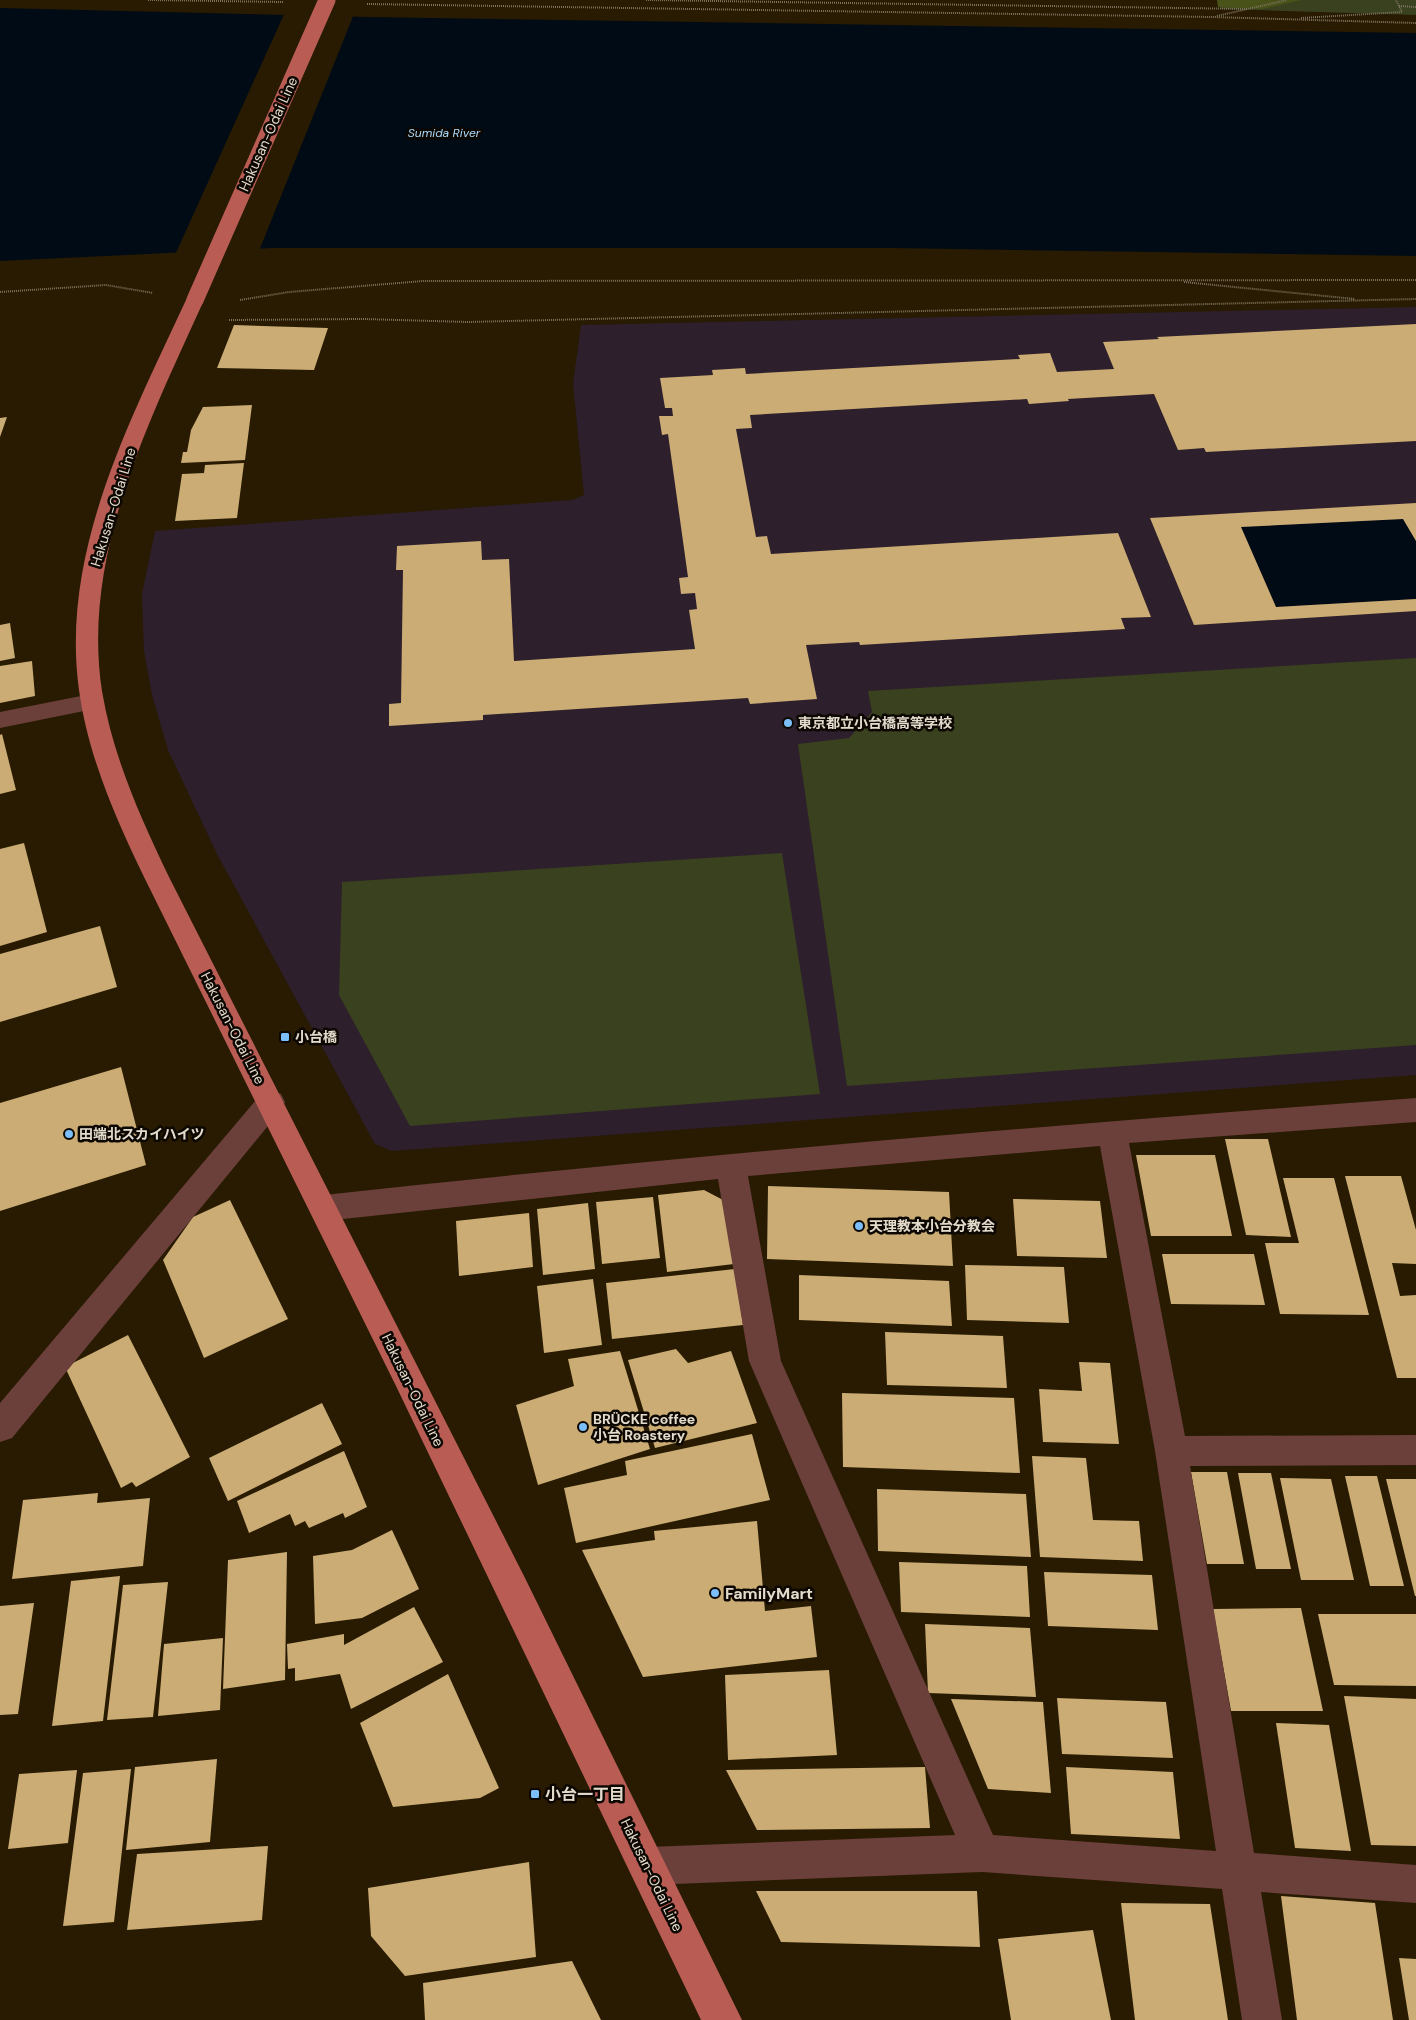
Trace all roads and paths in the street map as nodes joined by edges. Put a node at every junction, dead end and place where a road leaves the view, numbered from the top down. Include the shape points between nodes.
1 (148, 0) edge
2 (327, 0) edge
3 (646, 0) edge
4 (1287, 0) edge
5 (1396, 0) edge
6 (287, 2) dead end
7 (367, 4) dead end
8 (1399, 6) junction
9 (1416, 7) edge
10 (1247, 9) junction
11 (1212, 17) junction
12 (1277, 19) junction
13 (1416, 23) edge
14 (1166, 280) junction
15 (1416, 280) edge
16 (0, 292) edge
17 (154, 294) dead end
18 (1416, 299) edge
19 (239, 300) dead end
20 (1370, 300) junction
21 (222, 320) dead end
22 (91, 702) junction
23 (0, 720) edge
24 (271, 1102) junction
25 (1416, 1110) edge
26 (1112, 1132) junction
27 (731, 1166) junction
28 (324, 1208) junction
29 (0, 1427) edge
30 (1416, 1450) edge
31 (1171, 1451) junction
32 (982, 1853) junction
33 (648, 1866) junction
34 (1238, 1871) junction
35 (1416, 1884) edge
36 (722, 2020) edge
37 (1262, 2020) edge

1 - 6 path
2 - 22 main road, Hakusan-Odai Line, bridge via 144,412 115,490 93,566 87,647
3 - 10 path
4 - 10 path
5 - 8 path
7 - 11 path
8 - 9 path
8 - 12 path via 1402,12
10 - 11 path
11 - 12 path
12 - 13 path
14 - 15 path
14 - 19 path via 423,281 288,292
14 - 20 path
16 - 17 path via 106,286
18 - 20 path
20 - 21 path via 468,322
22 - 23 street
22 - 24 main road, Hakusan-Odai Line via 98,734 125,809
24 - 28 main road, Hakusan-Odai Line
24 - 29 street
25 - 26 street
26 - 27 street
26 - 31 street
27 - 28 street
27 - 32 street via 765,1361
28 - 33 main road, Hakusan-Odai Line
30 - 31 street
31 - 34 street
32 - 33 street
32 - 34 street
33 - 36 main road, Hakusan-Odai Line
34 - 35 street
34 - 37 street

